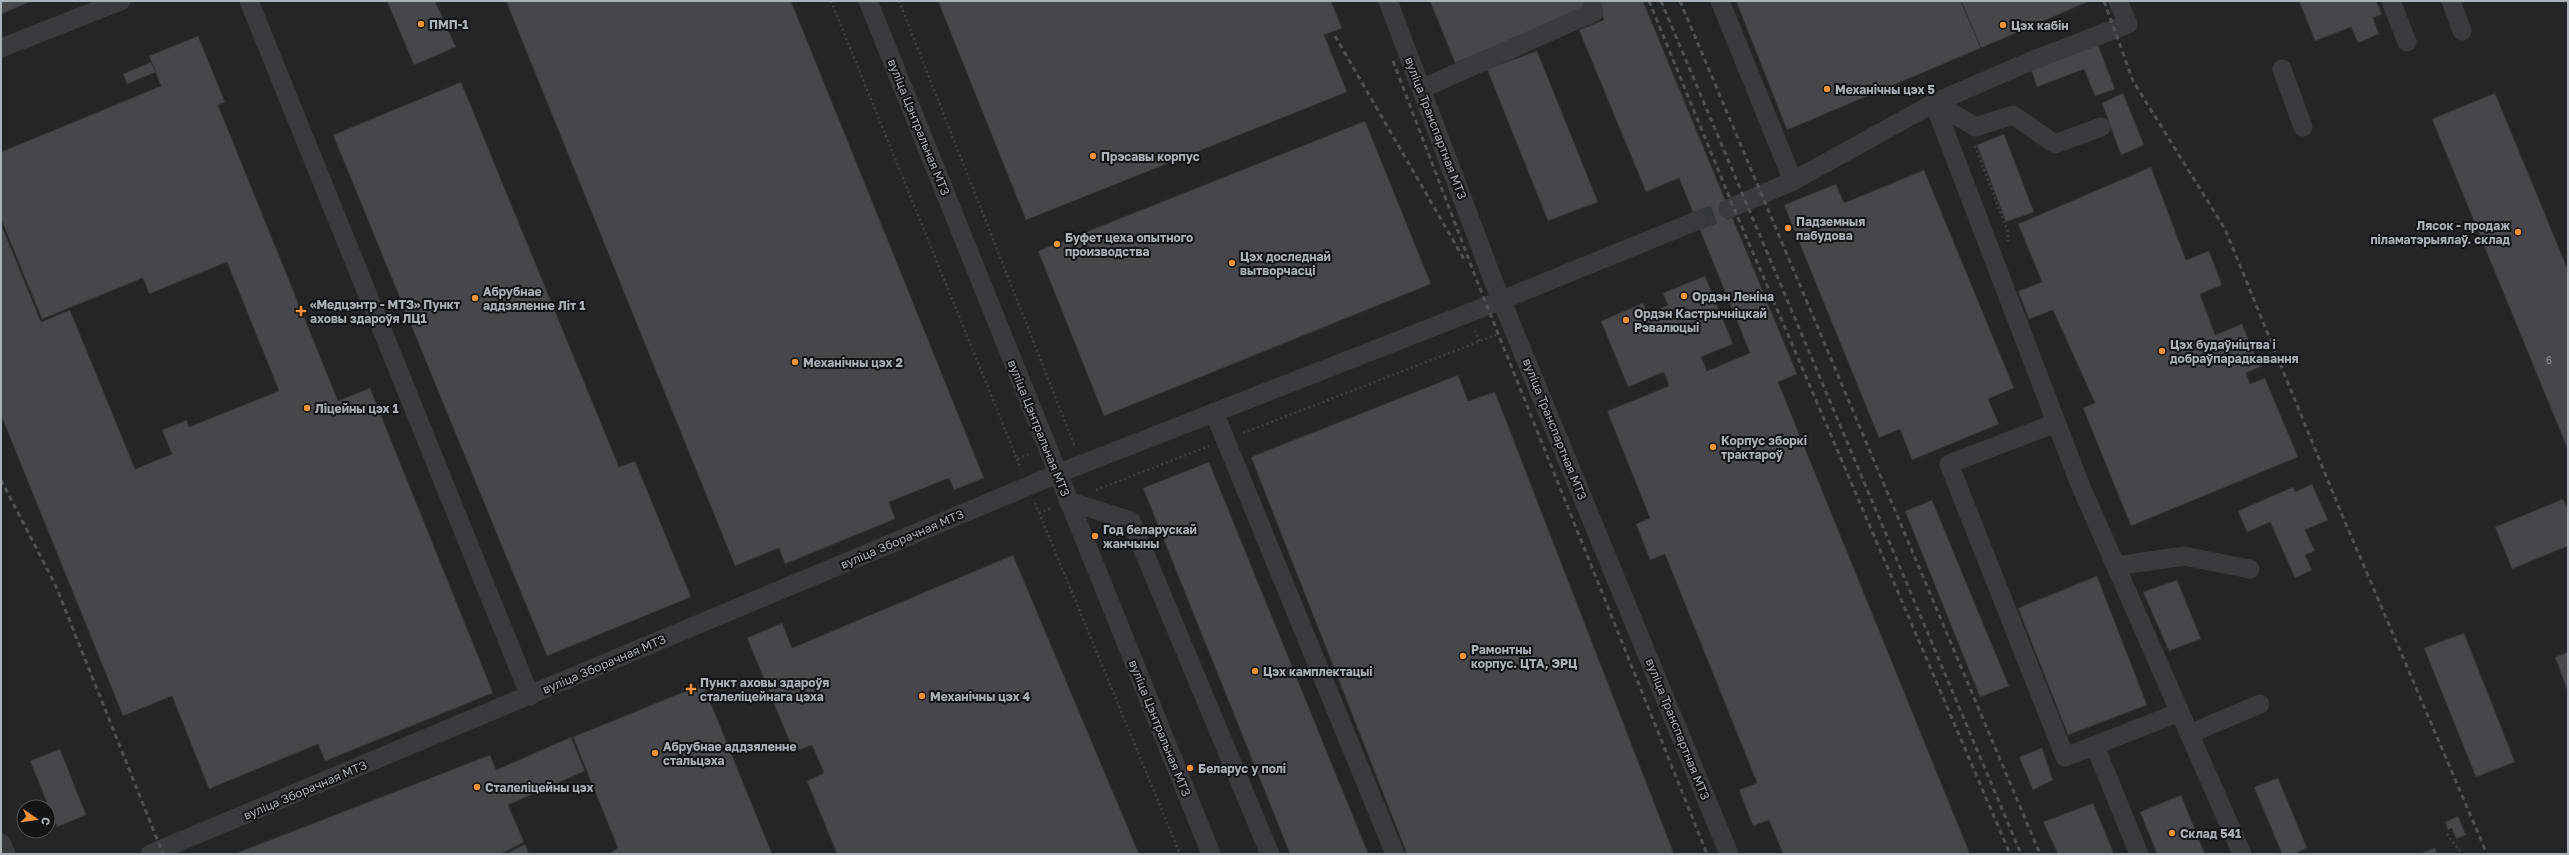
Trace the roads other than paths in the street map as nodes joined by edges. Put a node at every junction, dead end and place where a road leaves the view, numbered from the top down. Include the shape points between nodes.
1 (121, 1) edge
2 (249, 1) edge
3 (868, 1) edge
4 (1388, 1) edge
5 (1720, 1) edge
6 (2118, 1) edge
7 (2391, 1) edge
8 (2451, 1) edge
9 (1592, 6) dead end
10 (2462, 31) dead end
11 (2407, 42) dead end
12 (1, 48) edge
13 (2282, 69) dead end
14 (1421, 89) junction
15 (1934, 103) junction
16 (2101, 127) dead end
17 (2303, 127) dead end
18 (1793, 181) junction
19 (1728, 209) tunnel mouth
20 (1696, 221) tunnel mouth
21 (1502, 300) junction
22 (1214, 412) junction
23 (2056, 423) junction
24 (1057, 474) junction
25 (1068, 502) junction
26 (2116, 566) junction
27 (2250, 569) dead end
28 (530, 696) junction
29 (2260, 704) dead end
30 (2180, 712) junction
31 (2189, 734) junction
32 (2094, 746) junction
33 (1, 844) edge
34 (6, 854) edge
35 (150, 854) edge
36 (1211, 854) edge
37 (1270, 854) edge
38 (1395, 854) edge
39 (1729, 854) edge
40 (2139, 854) edge
41 (2242, 854) edge

1 - 12 lane
2 - 28 lane
3 - 24 lane, вуліца Цэнтральная МТЗ
4 - 14 lane, вуліца Транспартная МТЗ
5 - 18 lane
6 - 15 lane via 2128,24 2031,61
7 - 11 lane
8 - 10 lane
9 - 14 lane via 1594,12
13 - 17 lane
14 - 21 lane, вуліца Транспартная МТЗ
15 - 16 lane via 1976,128 2013,115 2054,144
15 - 18 lane
15 - 23 lane
18 - 19 lane
20 - 21 lane, вуліца Зборачная МТЗ
21 - 22 lane, вуліца Зборачная МТЗ
21 - 39 lane, вуліца Транспартная МТЗ
22 - 24 lane, вуліца Зборачная МТЗ via 1079,456
22 - 38 lane
23 - 26 lane
23 - 32 lane via 1949,464 2065,757
24 - 25 lane, вуліца Цэнтральная МТЗ
24 - 28 lane, вуліца Зборачная МТЗ
25 - 36 lane, вуліца Цэнтральная МТЗ
25 - 37 lane via 1131,521
26 - 27 lane via 2184,556
26 - 30 lane
28 - 35 lane, вуліца Зборачная МТЗ
29 - 31 lane
30 - 31 lane
30 - 32 lane
31 - 41 lane
32 - 40 lane
33 - 34 lane

